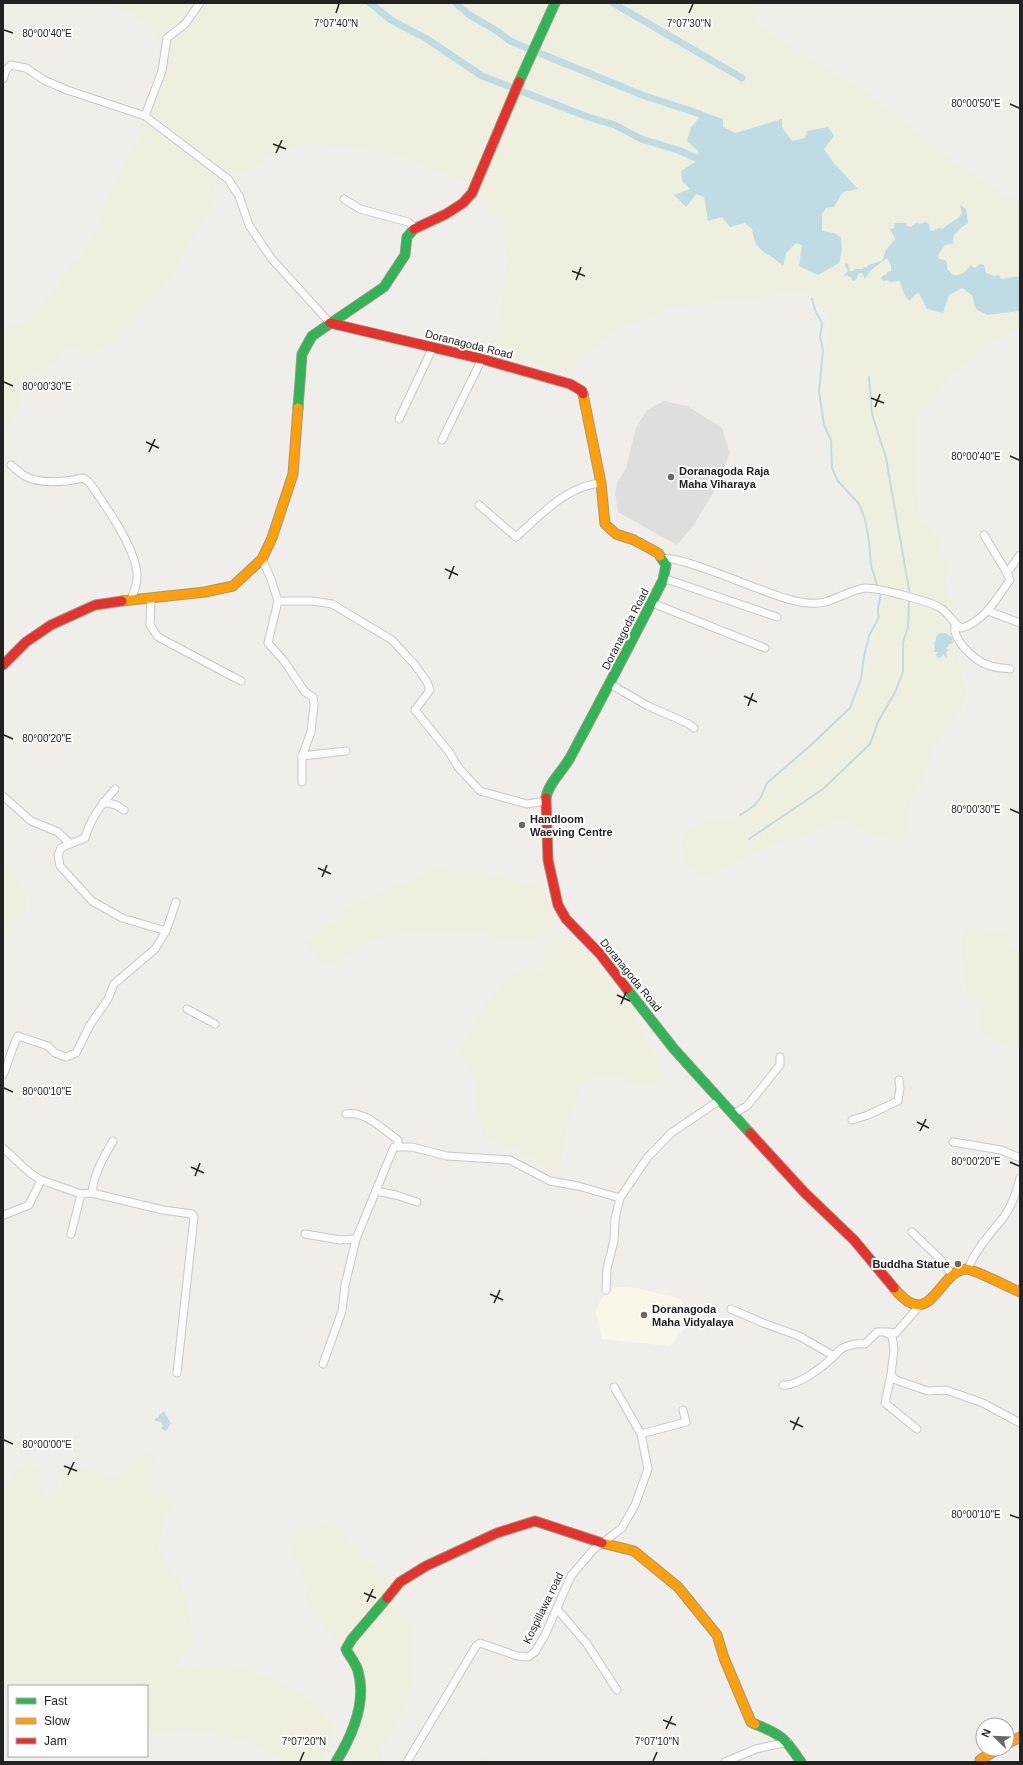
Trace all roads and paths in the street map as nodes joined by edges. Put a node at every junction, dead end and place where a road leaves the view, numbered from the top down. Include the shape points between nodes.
1 (200, 3) edge
2 (555, 3) edge
3 (3, 79) edge
4 (145, 116) junction
5 (344, 199) dead end
6 (415, 228) junction
7 (330, 323) junction
8 (433, 347) junction
9 (482, 359) junction
10 (399, 419) dead end
11 (442, 440) dead end
12 (11, 465) dead end
13 (601, 483) junction
14 (479, 505) dead end
15 (984, 535) dead end
16 (1020, 555) edge
17 (262, 559) junction
18 (662, 559) junction
19 (1008, 573) junction
20 (663, 580) junction
21 (151, 599) junction
22 (131, 600) junction
23 (278, 601) junction
24 (652, 603) junction
25 (988, 611) junction
26 (777, 617) dead end
27 (1020, 623) edge
28 (955, 624) junction
29 (765, 648) dead end
30 (3, 665) edge
31 (1010, 669) dead end
32 (241, 681) dead end
33 (610, 684) junction
34 (694, 728) dead end
35 (346, 751) dead end
36 (302, 756) junction
37 (302, 782) dead end
38 (115, 789) dead end
39 (3, 796) edge
40 (546, 801) junction
41 (103, 802) junction
42 (124, 810) dead end
43 (70, 844) junction
44 (176, 902) dead end
45 (166, 931) junction
46 (187, 1009) dead end
47 (215, 1024) dead end
48 (780, 1057) dead end
49 (3, 1075) edge
50 (898, 1080) dead end
51 (720, 1100) junction
52 (346, 1114) dead end
53 (733, 1114) junction
54 (852, 1120) dead end
55 (113, 1141) dead end
56 (953, 1142) dead end
57 (398, 1147) junction
58 (5, 1152) edge
59 (1020, 1158) edge
60 (1020, 1178) edge
61 (40, 1180) junction
62 (376, 1191) junction
63 (92, 1193) junction
64 (81, 1194) junction
65 (620, 1198) junction
66 (417, 1202) dead end
67 (4, 1215) dead end
68 (912, 1232) dead end
69 (71, 1234) dead end
70 (305, 1234) dead end
71 (356, 1239) junction
72 (968, 1269) junction
73 (953, 1276) junction
74 (606, 1290) dead end
75 (1020, 1292) edge
76 (920, 1305) junction
77 (731, 1309) dead end
78 (885, 1332) junction
79 (834, 1356) junction
80 (323, 1364) dead end
81 (177, 1373) dead end
82 (891, 1375) junction
83 (783, 1385) dead end
84 (614, 1387) dead end
85 (683, 1410) dead end
86 (1020, 1423) edge
87 (917, 1429) dead end
88 (641, 1434) junction
89 (602, 1543) junction
90 (557, 1609) junction
91 (617, 1690) dead end
92 (788, 1742) junction
93 (337, 1759) edge
94 (407, 1762) edge
95 (725, 1762) edge
96 (801, 1762) edge

1 - 4 street via 185,24 167,38 162,71
2 - 6 street via 472,193 463,203 446,214
3 - 4 street via 11,65 26,68 44,80 67,90
4 - 7 street via 228,179 239,196 249,224 271,258
5 - 6 street via 360,209 408,222
6 - 7 street via 407,237 405,255 384,287
7 - 8 street, Doranagoda Road
7 - 17 street via 312,336 302,354 293,474 272,538
8 - 9 street, Doranagoda Road
8 - 10 street
9 - 11 street
9 - 13 street, Doranagoda Road via 570,384 582,391
12 - 22 street via 23,475 34,479 65,482 83,478 89,482 119,525 135,561 137,579
13 - 14 street via 588,484 564,496 516,537
13 - 18 street, Doranagoda Road via 605,524 616,534 658,553
15 - 19 street
16 - 19 street
17 - 21 street via 233,586
17 - 23 street
18 - 20 street, Doranagoda Road via 666,565
18 - 28 street via 688,563 781,597 818,604 864,588 880,590 932,604 942,609
19 - 25 street via 1010,580
20 - 24 street, Doranagoda Road
20 - 26 street
21 - 22 street
21 - 32 street via 150,625 158,637
22 - 30 street via 95,605 51,625 26,642
23 - 36 street via 268,643 305,692 313,697 311,732
23 - 40 street via 332,604 392,640 415,665 430,690 416,710 458,767 480,791 527,804
24 - 29 street
24 - 33 street, Doranagoda Road
25 - 27 street
25 - 28 street via 972,625 961,628
28 - 31 street via 954,630 963,647 987,665
33 - 34 street
33 - 40 street, Doranagoda Road via 567,764 552,784
35 - 36 street
36 - 37 street
38 - 41 street
39 - 43 street via 31,821 58,832
40 - 51 street, Doranagoda Road via 548,860 558,905 566,920 600,954 674,1049
41 - 42 street
41 - 43 street via 88,826 85,838
43 - 45 street via 61,848 58,855 60,866 92,901 122,918
44 - 45 street
45 - 49 street via 155,949 114,984 76,1053 66,1057 55,1053 48,1046 18,1036 12,1046 9,1064
46 - 47 street
48 - 53 street via 780,1065 747,1106
50 - 54 street via 898,1101
51 - 53 street, Doranagoda Road
51 - 65 street via 672,1133 647,1158
52 - 57 street via 353,1112 373,1122 398,1140
53 - 76 street, Doranagoda Road via 805,1193 854,1240 896,1291 909,1303
55 - 63 street via 100,1164
56 - 59 street via 1001,1150
57 - 62 street via 394,1147
57 - 65 street via 412,1147 447,1156 510,1160 550,1181
58 - 61 street
60 - 72 street via 1004,1216 983,1242
61 - 64 street
61 - 67 street via 29,1205
62 - 66 street
62 - 71 street
63 - 64 street
63 - 81 street via 163,1210 192,1214 194,1217
64 - 69 street
65 - 74 street via 607,1268
68 - 73 street via 941,1260
70 - 71 street via 340,1240
71 - 80 street via 345,1285 342,1311
72 - 73 street
72 - 75 street
73 - 76 street via 930,1300
76 - 78 street via 896,1333
77 - 79 street via 799,1336
78 - 79 street via 877,1332 865,1344 858,1343 840,1350
78 - 82 street via 892,1336 894,1349
79 - 83 street via 805,1378 789,1386
82 - 86 street via 896,1380 928,1391 946,1390 983,1403
82 - 87 street via 885,1403
84 - 88 street, Kospillawa road
85 - 88 street via 686,1422
88 - 89 street, Kospillawa road via 648,1469 635,1505 622,1528
89 - 90 street, Kospillawa road via 571,1576
89 - 92 street via 634,1550 678,1587 717,1635 751,1722 776,1733
89 - 93 street via 542,1522 528,1522 445,1557 400,1582 352,1638 346,1649 357,1669 360,1692 356,1720 346,1746
90 - 91 street via 587,1644
90 - 94 street, Kospillawa road via 535,1652 528,1657 517,1656 480,1643 476,1646
92 - 95 street via 756,1750
92 - 96 street

